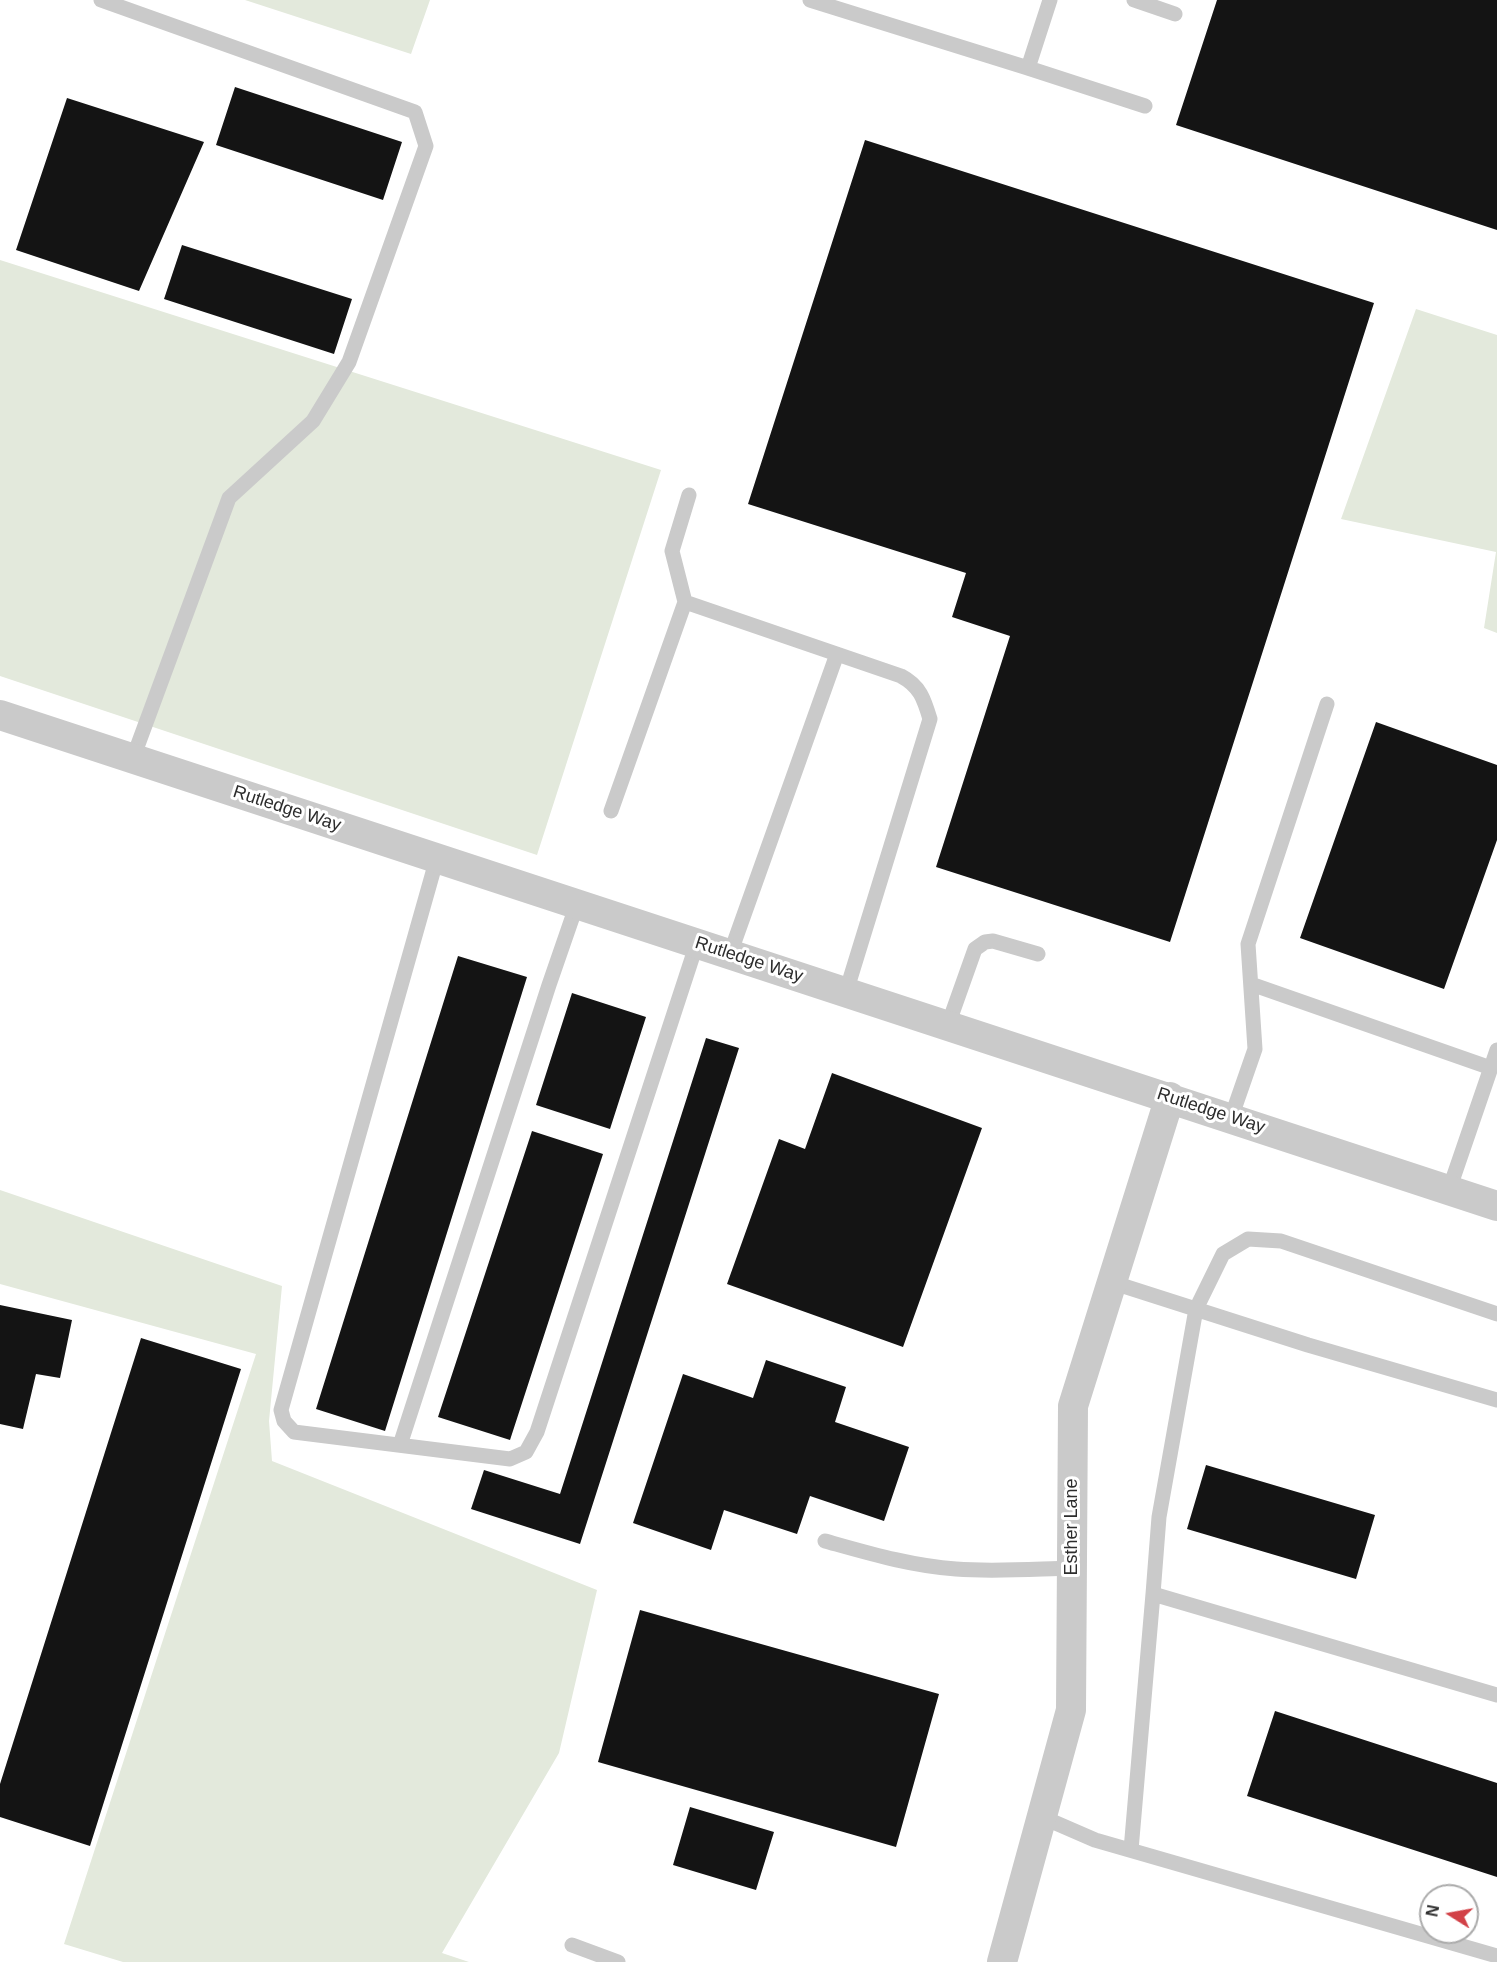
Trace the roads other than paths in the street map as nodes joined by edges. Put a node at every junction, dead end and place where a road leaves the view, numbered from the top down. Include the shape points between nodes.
1 (100, 0) edge
2 (810, 0) edge
3 (1050, 0) edge
4 (1134, 0) edge
5 (1175, 14) dead end
6 (1028, 69) junction
7 (1144, 106) dead end
8 (689, 495) dead end
9 (685, 602) junction
10 (837, 654) junction
11 (1328, 704) dead end
12 (0, 715) edge
13 (133, 759) junction
14 (610, 811) dead end
15 (437, 858) junction
16 (577, 904) junction
17 (697, 943) junction
18 (730, 954) junction
19 (1038, 954) dead end
20 (1251, 984) junction
21 (846, 992) junction
22 (948, 1025) junction
23 (1497, 1050) edge
24 (1491, 1068) junction
25 (1170, 1097) junction
26 (1231, 1118) junction
27 (1449, 1190) junction
28 (1497, 1206) edge
29 (1112, 1282) junction
30 (1196, 1309) junction
31 (1497, 1314) edge
32 (1497, 1400) edge
33 (400, 1445) junction
34 (825, 1541) dead end
35 (1071, 1568) junction
36 (1153, 1594) junction
37 (1497, 1695) edge
38 (1042, 1817) junction
39 (1131, 1850) junction
40 (572, 1945) dead end
41 (1497, 1956) edge
42 (618, 1962) edge
43 (1002, 1962) edge

1 - 13 lane via 415,112 426,146 349,363 313,421 229,498
2 - 6 lane
3 - 6 lane
4 - 5 lane
6 - 7 lane
8 - 9 lane via 672,551
9 - 10 lane
9 - 14 lane
10 - 18 lane
10 - 21 lane via 913,682 930,719
11 - 20 lane via 1248,944
12 - 13 street, Rutledge Way
13 - 15 street, Rutledge Way
15 - 16 street, Rutledge Way
15 - 33 lane via 282,1410 284,1421 294,1432
16 - 17 street, Rutledge Way
16 - 33 lane
17 - 18 street, Rutledge Way
17 - 33 lane via 537,1432 526,1452 510,1459
18 - 21 street, Rutledge Way
19 - 22 lane via 993,940 975,949
20 - 24 lane
20 - 26 lane via 1255,1049
21 - 22 street, Rutledge Way
22 - 25 street, Rutledge Way
23 - 24 lane
24 - 27 lane
25 - 26 street, Rutledge Way
25 - 29 street, Esther Lane
26 - 27 street, Rutledge Way
27 - 28 street, Rutledge Way
29 - 30 lane
29 - 35 street, Esther Lane via 1072,1406
30 - 31 lane via 1224,1254 1248,1239 1281,1241
30 - 32 lane via 1308,1346
30 - 36 lane via 1159,1517
34 - 35 lane via 884,1558 955,1569
35 - 38 street, Esther Lane via 1071,1710
36 - 37 lane
36 - 39 lane
38 - 39 lane via 1095,1840
38 - 43 street, Esther Lane
39 - 41 lane
40 - 42 lane

